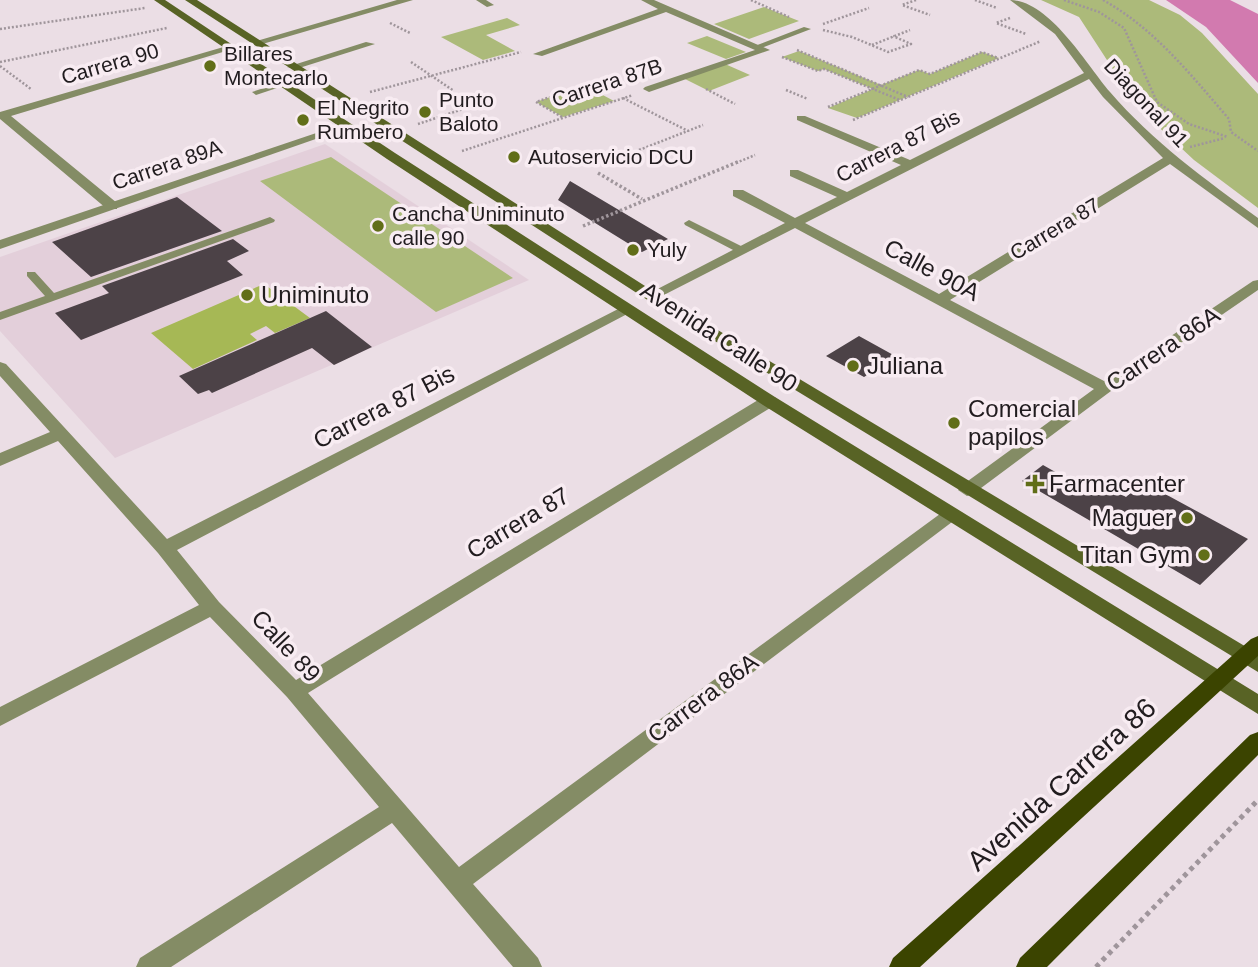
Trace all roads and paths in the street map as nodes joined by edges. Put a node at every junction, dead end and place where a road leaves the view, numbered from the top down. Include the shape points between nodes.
1 (190, 0) edge
2 (408, 0) edge
3 (480, 0) edge
4 (646, 0) edge
5 (916, 0) edge
6 (975, 0) edge
7 (1015, 0) edge
8 (1064, 0) edge
9 (1103, 0) edge
10 (157, 3) edge
11 (490, 5) dead end
12 (666, 9) junction
13 (930, 15) dead end
14 (194, 23) junction
15 (811, 28) joint
16 (0, 29) edge
17 (910, 30) dead end
18 (894, 37) junction
19 (255, 43) junction
20 (370, 44) dead end
21 (871, 45) junction
22 (232, 48) junction
23 (760, 48) junction
24 (793, 49) dead end
25 (538, 54) joint
26 (999, 58) junction
27 (411, 62) dead end
28 (0, 64) edge
29 (292, 67) junction
30 (1090, 74) junction
31 (430, 75) junction
32 (683, 78) junction
33 (285, 84) junction
34 (584, 85) dead end
35 (881, 85) junction
36 (649, 89) joint
37 (874, 90) junction
38 (454, 91) dead end
39 (257, 92) dead end
40 (366, 93) dead end
41 (908, 97) junction
42 (622, 98) junction
43 (900, 100) junction
44 (487, 101) dead end
45 (48, 102) junction
46 (735, 104) dead end
47 (837, 111) dead end
48 (847, 115) dead end
49 (1, 116) edge
50 (563, 117) junction
51 (801, 118) dead end
52 (857, 118) junction
53 (703, 125) dead end
54 (347, 126) junction
55 (831, 129) junction
56 (688, 131) junction
57 (394, 132) junction
58 (1229, 135) junction
59 (639, 150) dead end
60 (461, 151) dead end
61 (1258, 151) edge
62 (755, 155) dead end
63 (1168, 156) junction
64 (911, 165) junction
65 (598, 173) dead end
66 (794, 173) dead end
67 (738, 193) dead end
68 (847, 197) junction
69 (643, 200) junction
70 (112, 206) junction
71 (270, 220) dead end
72 (690, 223) dead end
73 (795, 223) junction
74 (1258, 225) edge
75 (583, 226) dead end
76 (0, 245) edge
77 (741, 250) junction
78 (31, 274) dead end
79 (1258, 284) edge
80 (651, 296) junction
81 (51, 297) junction
82 (939, 300) junction
83 (626, 309) junction
84 (0, 316) edge
85 (0, 367) edge
86 (1105, 388) junction
87 (769, 401) junction
88 (62, 433) junction
89 (0, 460) edge
90 (967, 490) junction
91 (950, 515) junction
92 (164, 548) junction
93 (212, 607) junction
94 (1254, 655) edge
95 (1217, 681) junction
96 (294, 691) junction
97 (1258, 705) edge
98 (0, 717) edge
99 (1258, 741) edge
100 (1258, 800) edge
101 (394, 810) junction
102 (457, 882) junction
103 (149, 967) edge
104 (529, 967) edge
105 (902, 967) edge
106 (1029, 967) edge
107 (1096, 967) edge

1 - 19 main road, Avenida Calle 90
2 - 19 street
3 - 11 lane
4 - 12 street
5 - 13 path via 902,5
6 - 26 path via 1018,15 996,23 1043,40
7 - 30 street, Diagonal 91 via 1059,32
8 - 58 path via 1099,12 1124,28 1157,102 1189,124
9 - 58 path via 1152,32 1228,119
10 - 14 main road, Avenida Calle 90
10 - 16 path
12 - 23 street
12 - 25 street
14 - 22 main road, Avenida Calle 90
14 - 28 path
15 - 21 path
15 - 23 lane, Carrera 87B
17 - 18 path
18 - 21 path
18 - 21 path via 911,44 888,52
19 - 29 main road, Avenida Calle 90
20 - 29 street
22 - 33 main road, Avenida Calle 90
22 - 45 street, Carrera 90
23 - 32 street, Carrera 87B
23 - 37 path
24 - 35 path
25 - 31 path via 515,51
26 - 35 path via 982,52 930,74 919,70
26 - 41 path
27 - 31 path
28 - 45 path
29 - 57 main road, Avenida Calle 90
30 - 63 street, Diagonal 91
30 - 64 street, Carrera 87 Bis
31 - 38 path
31 - 40 path
32 - 36 street, Carrera 87B
32 - 46 path
33 - 39 lane
33 - 54 main road, Avenida Calle 90
34 - 50 path via 536,102
35 - 37 path
35 - 41 path
36 - 42 path, Carrera 87B
37 - 43 path
37 - 47 path via 828,108
41 - 43 path
42 - 50 path, Carrera 87B
42 - 56 path
43 - 52 path
44 - 57 path
45 - 49 street, Carrera 90
48 - 52 path
49 - 70 street
50 - 60 path, Carrera 87B
51 - 55 street
52 - 55 path
53 - 56 path
54 - 70 street, Carrera 89A
54 - 83 main road, Avenida Calle 90
55 - 64 street
56 - 59 path
57 - 80 main road, Avenida Calle 90
58 - 61 path
58 - 63 path
62 - 69 path
63 - 74 street, Diagonal 91
63 - 82 street, Carrera 87
64 - 68 street, Carrera 87 Bis
65 - 69 path
66 - 68 street
67 - 73 street, Calle 90A
68 - 73 street, Carrera 87 Bis
69 - 75 path
70 - 76 street, Carrera 89A
71 - 81 lane
72 - 77 lane
73 - 77 street, Carrera 87 Bis
73 - 82 street, Calle 90A
77 - 80 street, Carrera 87 Bis
78 - 81 lane
79 - 86 street, Carrera 86A
80 - 90 main road, Avenida Calle 90
81 - 84 lane
82 - 86 street, Calle 90A
83 - 87 main road, Avenida Calle 90
83 - 92 street, Carrera 87 Bis
85 - 88 street, Calle 89
86 - 90 street, Carrera 86A
87 - 91 main road, Avenida Calle 90
87 - 96 street, Carrera 87
88 - 89 street
88 - 92 street, Calle 89
90 - 94 main road, Avenida Calle 90
91 - 95 main road, Avenida Calle 90
91 - 102 street, Carrera 86A
92 - 93 street, Calle 89
93 - 96 street, Calle 89
93 - 98 street
94 - 95 main road, Avenida Carrera 86
95 - 97 main road, Avenida Calle 90
95 - 105 main road, Avenida Carrera 86
96 - 101 street, Calle 89
99 - 106 main road
100 - 107 path
101 - 102 street, Calle 89
101 - 103 street
102 - 104 street, Calle 89

